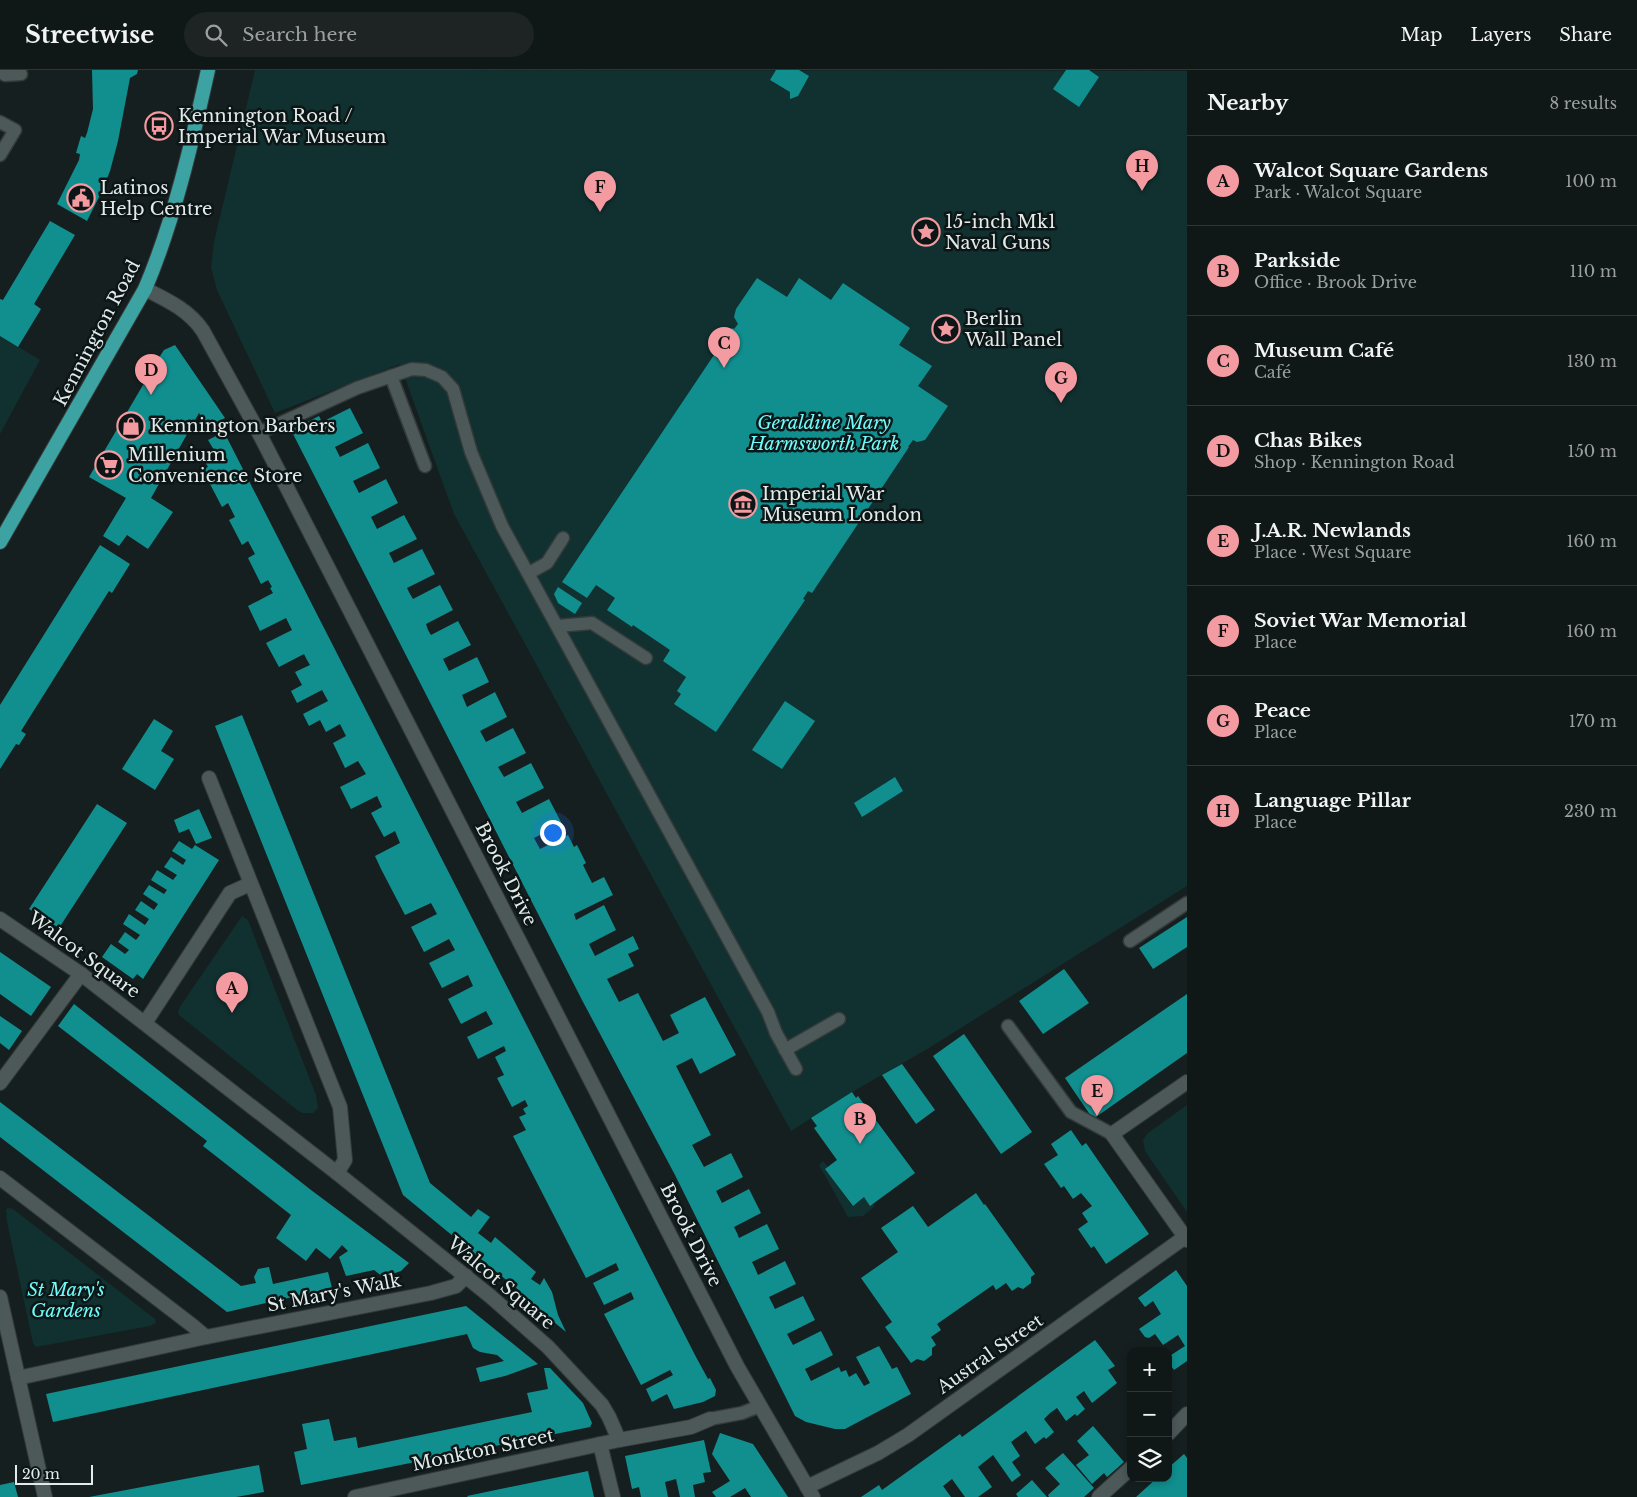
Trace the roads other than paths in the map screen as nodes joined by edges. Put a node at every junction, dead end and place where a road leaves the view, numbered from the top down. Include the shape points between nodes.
1 (208, 70) edge
2 (0, 71) edge
3 (21, 74) dead end
4 (0, 122) edge
5 (0, 156) edge
6 (145, 289) junction
7 (392, 376) junction
8 (259, 433) junction
9 (425, 466) dead end
10 (563, 538) dead end
11 (0, 542) edge
12 (529, 573) junction
13 (558, 626) junction
14 (646, 658) dead end
15 (209, 778) dead end
16 (250, 884) junction
17 (1187, 903) edge
18 (0, 919) edge
19 (1130, 941) dead end
20 (81, 974) junction
21 (839, 1019) dead end
22 (145, 1023) junction
23 (1008, 1026) dead end
24 (785, 1050) junction
25 (796, 1069) dead end
26 (1187, 1082) edge
27 (0, 1083) edge
28 (1112, 1134) junction
29 (338, 1173) junction
30 (0, 1178) edge
31 (1186, 1238) edge
32 (466, 1276) junction
33 (0, 1297) edge
34 (206, 1337) junction
35 (18, 1378) junction
36 (760, 1406) junction
37 (710, 1419) joint
38 (619, 1440) junction
39 (600, 1444) junction
40 (1127, 1472) edge
41 (810, 1492) edge
42 (45, 1497) edge
43 (355, 1497) edge
44 (613, 1497) edge
45 (1099, 1497) edge

1 - 6 main road, Kennington Road via 162,244
2 - 3 lane via 5,75
4 - 5 lane via 15,130
6 - 8 street, Brook Drive via 186,312 199,324
6 - 11 main road, Kennington Road
7 - 8 lane via 357,388
7 - 9 lane
7 - 12 lane via 412,369 426,370 442,377 453,389 471,452 486,489 502,526
8 - 36 street, Brook Drive
10 - 12 lane via 547,562
12 - 13 lane
13 - 14 lane via 592,623
13 - 24 lane via 768,1012
15 - 16 street
16 - 22 street, Walcot Square via 230,893
16 - 29 street via 340,1107 345,1160
17 - 19 lane
18 - 20 street, Walcot Square
20 - 22 street, Walcot Square
20 - 27 street
21 - 24 lane
22 - 29 street, Walcot Square
23 - 28 lane via 1071,1112
24 - 25 lane
26 - 28 street
28 - 31 street
29 - 32 street, Walcot Square
30 - 34 street
31 - 41 street, Austral Street via 908,1435
32 - 34 street, St Mary's Walk via 456,1286 432,1293
32 - 38 street, Walcot Square via 548,1347 602,1405
33 - 35 street
34 - 35 street
35 - 42 street
36 - 37 lane via 742,1414
36 - 41 street, Brook Drive
37 - 38 street, Monkton Street via 691,1427
38 - 39 street, Monkton Street
39 - 43 street, Monkton Street
39 - 44 street
40 - 45 street

